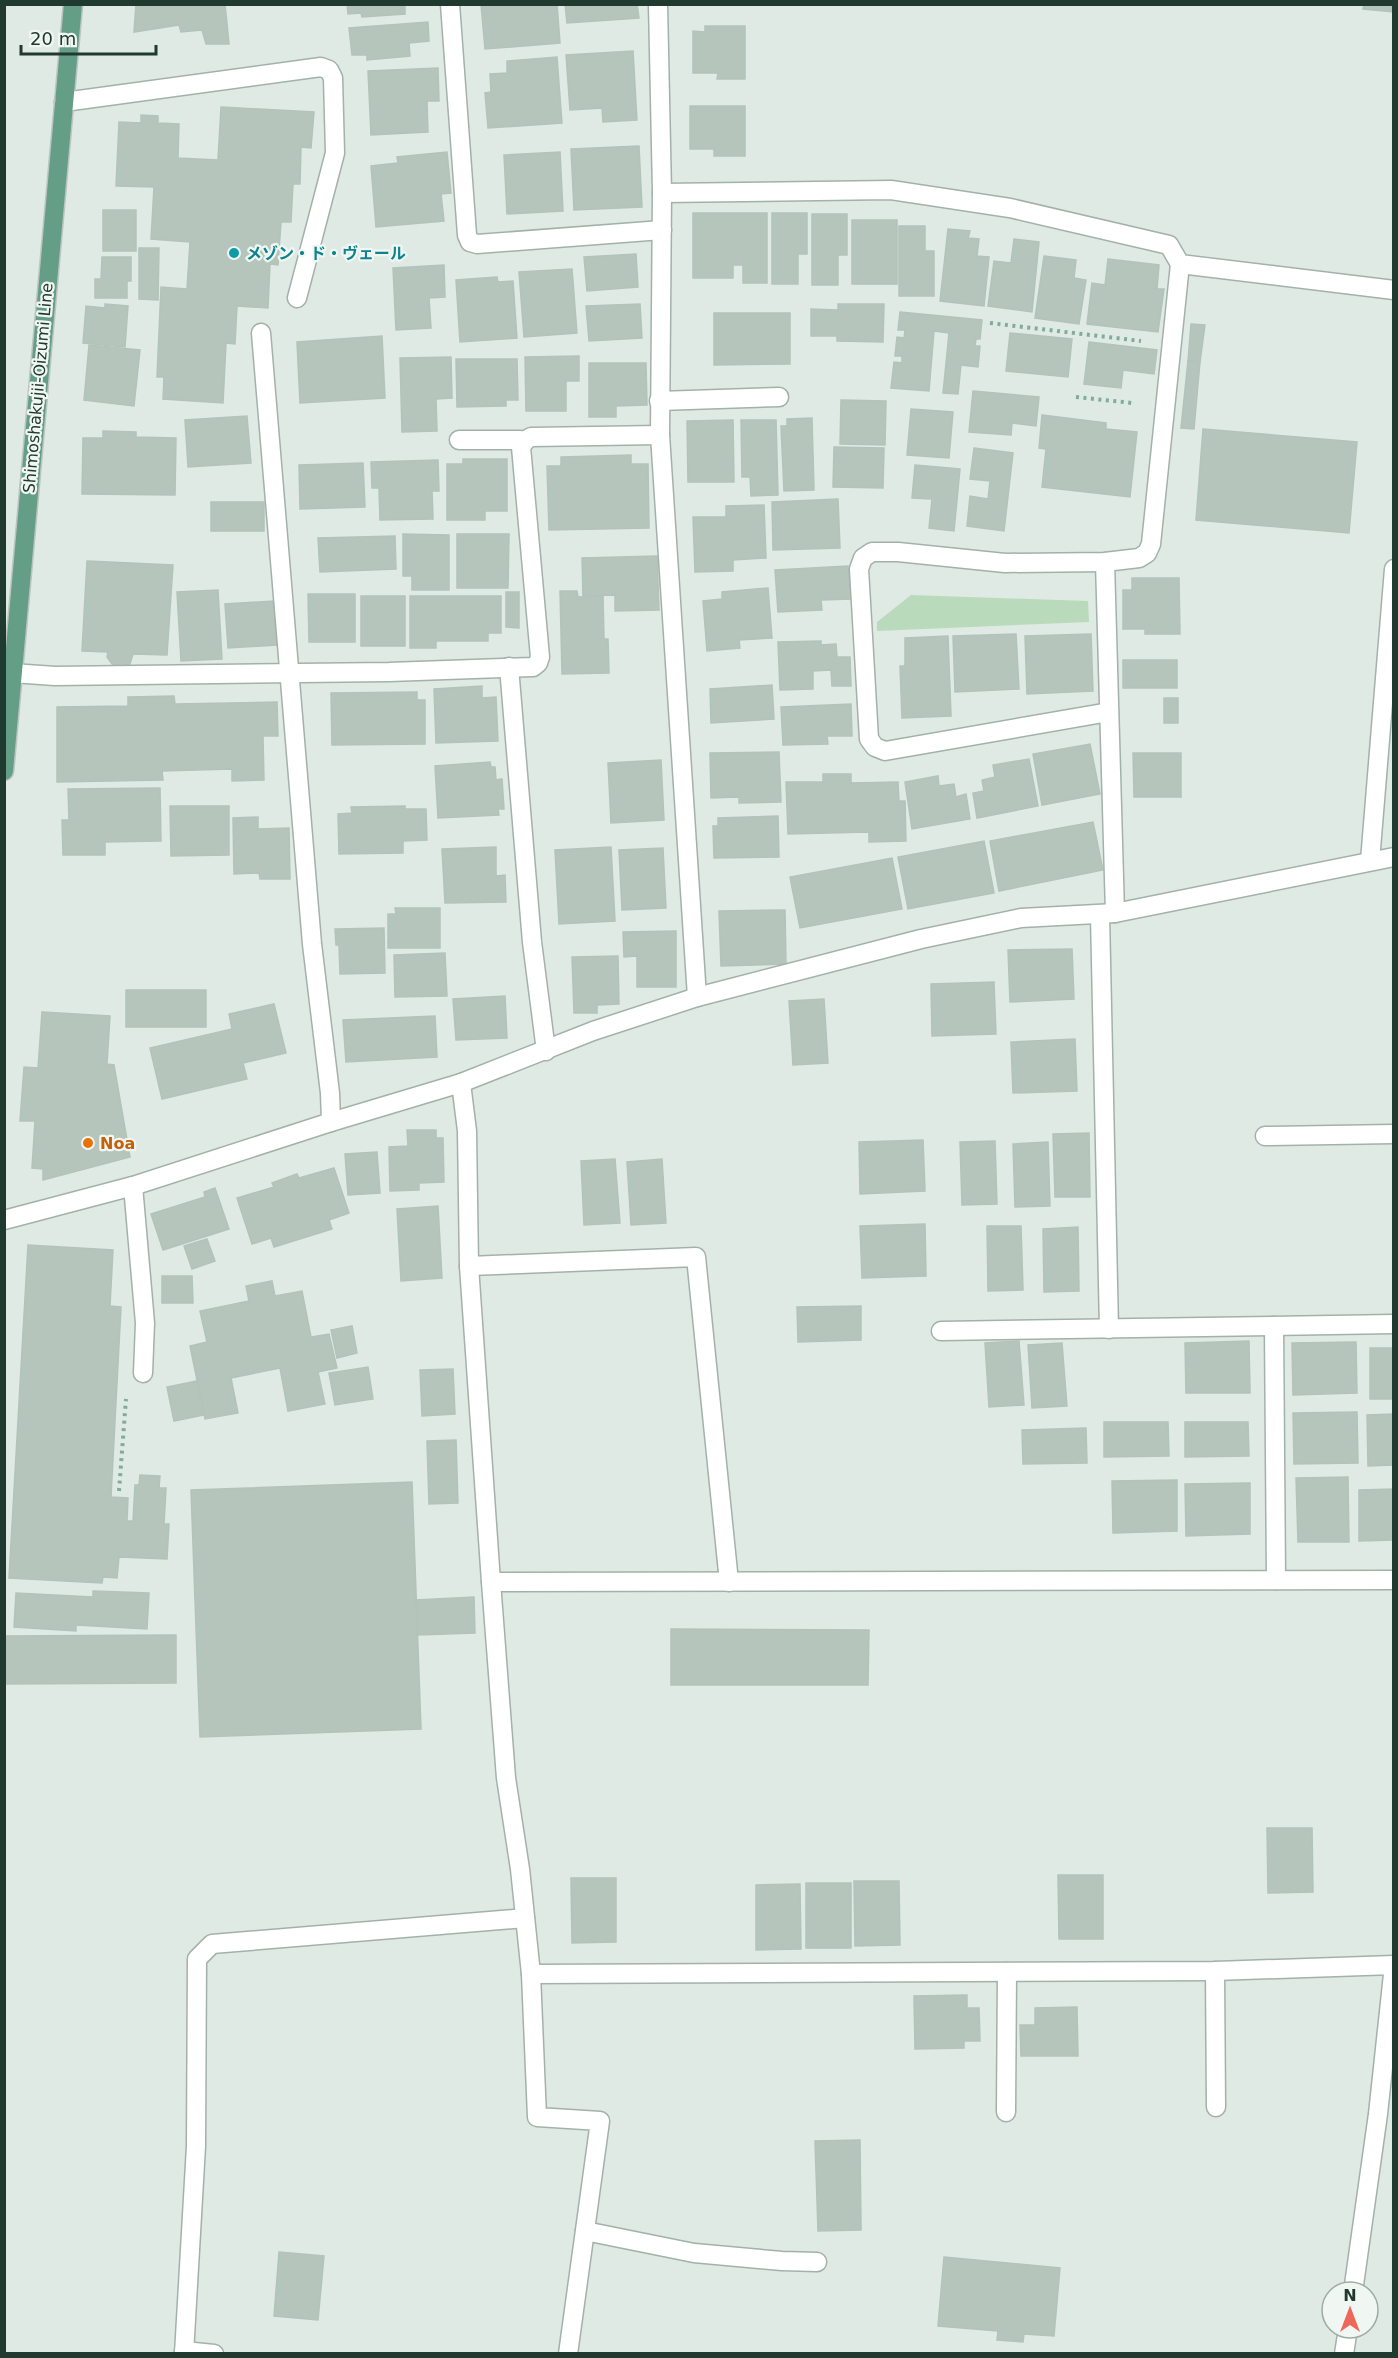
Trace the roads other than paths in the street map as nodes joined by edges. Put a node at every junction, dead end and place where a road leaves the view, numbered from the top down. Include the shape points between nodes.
1 (73, 4) edge
2 (450, 4) edge
3 (657, 4) edge
4 (64, 102) junction
5 (662, 193) junction
6 (662, 230) junction
7 (1180, 264) junction
8 (1394, 290) edge
9 (297, 298) dead end
10 (261, 333) dead end
11 (779, 397) dead end
12 (659, 401) junction
13 (660, 435) junction
14 (459, 440) dead end
15 (524, 442) junction
16 (1105, 562) junction
17 (1394, 569) edge
18 (508, 667) junction
19 (12, 673) junction
20 (288, 673) junction
21 (1109, 712) junction
22 (4, 771) edge
23 (1394, 857) edge
24 (1370, 861) junction
25 (1107, 914) junction
26 (698, 997) junction
27 (546, 1051) junction
28 (461, 1083) junction
29 (331, 1122) junction
30 (1394, 1134) edge
31 (1265, 1136) dead end
32 (133, 1186) junction
33 (4, 1220) edge
34 (469, 1266) junction
35 (1394, 1324) edge
36 (1274, 1326) junction
37 (1109, 1329) junction
38 (941, 1331) dead end
39 (143, 1373) road end
40 (1276, 1580) junction
41 (1394, 1580) edge
42 (491, 1582) junction
43 (729, 1582) junction
44 (525, 1918) junction
45 (1215, 1971) junction
46 (1007, 1972) junction
47 (531, 1974) junction
48 (1216, 2107) dead end
49 (1006, 2112) dead end
50 (1386, 2116) edge
51 (585, 2231) junction
52 (817, 2262) dead end
53 (1355, 2280) edge
54 (184, 2352) edge
55 (214, 2354) edge
56 (568, 2354) edge

1 - 4 main road, Shimoshakujii-Oizumi Line
2 - 6 street via 470,242
3 - 5 street
4 - 9 street via 321,67 329,70 333,78 335,153
4 - 19 main road, Shimoshakujii-Oizumi Line
5 - 6 street
5 - 7 street via 891,190 1010,208 1169,245
6 - 12 street
7 - 8 street
7 - 16 street via 1150,544 1147,553 1139,558
10 - 20 street
11 - 12 street
12 - 13 street
13 - 15 street via 531,437
13 - 26 street
14 - 15 street
15 - 18 street via 521,447 540,657 533,667
16 - 21 street
16 - 21 street via 1005,563 872,552 863,558 859,569 869,739 875,747 885,751
17 - 24 street
18 - 20 street
18 - 27 street via 532,942
19 - 20 street
19 - 22 main road, Shimoshakujii-Oizumi Line
20 - 29 street
21 - 25 street
23 - 24 street
24 - 25 street
25 - 26 street via 1021,918 921,939
25 - 37 street
26 - 27 street via 593,1031
27 - 28 street
28 - 29 street
28 - 34 street via 467,1131
29 - 32 street
30 - 31 street
32 - 33 street
32 - 39 street via 145,1323
34 - 42 street
34 - 43 street via 696,1257
35 - 36 street
36 - 37 street
36 - 40 street
37 - 38 street
40 - 41 street
40 - 43 street
42 - 43 street
42 - 44 street via 506,1778
44 - 47 street
44 - 54 street via 212,1944 197,1959 196,2146
45 - 46 street
45 - 48 street
45 - 50 street via 1394,1965
46 - 47 street
46 - 49 street
47 - 51 street via 537,2117 600,2121
50 - 53 street
51 - 52 street via 694,2253
51 - 56 street
54 - 55 street

